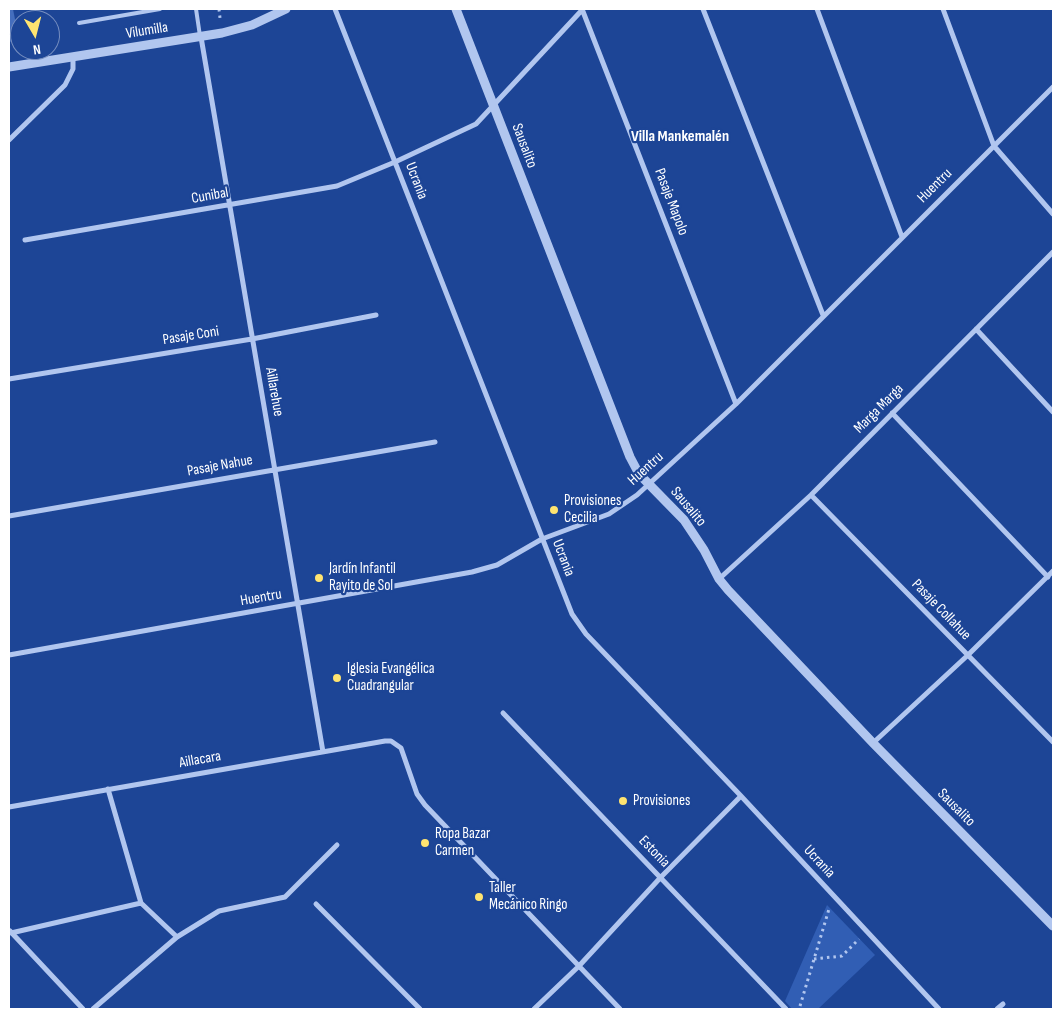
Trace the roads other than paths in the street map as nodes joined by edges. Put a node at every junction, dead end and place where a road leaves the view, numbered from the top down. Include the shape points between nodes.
1 (160, 9) edge
2 (196, 9) edge
3 (286, 9) edge
4 (335, 9) edge
5 (456, 9) edge
6 (583, 9) edge
7 (703, 9) edge
8 (817, 9) edge
9 (942, 9) edge
10 (79, 23) dead end
11 (200, 37) junction
12 (73, 57) junction
13 (9, 67) edge
14 (1053, 87) edge
15 (493, 106) junction
16 (9, 140) edge
17 (994, 146) junction
18 (395, 162) junction
19 (229, 206) junction
20 (1053, 214) edge
21 (902, 237) junction
22 (25, 240) dead end
23 (1053, 252) edge
24 (376, 315) dead end
25 (823, 315) junction
26 (976, 329) junction
27 (252, 339) junction
28 (9, 379) edge
29 (736, 404) junction
30 (1053, 412) edge
31 (892, 413) junction
32 (435, 442) dead end
33 (274, 470) junction
34 (649, 485) junction
35 (811, 495) junction
36 (9, 516) edge
37 (542, 539) junction
38 (1053, 571) edge
39 (1048, 577) junction
40 (719, 579) junction
41 (298, 604) junction
42 (9, 655) edge
43 (968, 655) junction
44 (503, 712) dead end
45 (1053, 742) edge
46 (873, 743) junction
47 (323, 752) junction
48 (108, 789) junction
49 (741, 796) junction
50 (9, 807) edge
51 (337, 845) dead end
52 (661, 877) junction
53 (141, 903) junction
54 (316, 904) dead end
55 (1053, 926) edge
56 (10, 932) edge
57 (177, 937) junction
58 (579, 966) junction
59 (1003, 1004) dead end
60 (83, 1009) edge
61 (93, 1009) edge
62 (420, 1009) edge
63 (534, 1009) edge
64 (620, 1009) edge
65 (786, 1009) edge
66 (939, 1009) edge
67 (998, 1009) edge

1 - 10 lane
2 - 11 lane
3 - 11 street, Vilumilla via 252,25
4 - 18 street, Ucrania
5 - 15 street, Sausalito
6 - 15 street, Cunibal
6 - 29 street, Pasaje Mapolo
7 - 25 street
8 - 21 street
9 - 17 street
11 - 12 street, Vilumilla
11 - 19 street, Aillarehue
12 - 13 street, Vilumilla
12 - 16 street via 73,69 65,85
14 - 17 street, Huentru
15 - 18 street, Cunibal via 476,124
15 - 34 street, Sausalito via 630,457
17 - 20 street
17 - 21 street, Huentru
18 - 19 street, Cunibal via 337,186
18 - 37 street, Ucrania
19 - 22 street, Cunibal
19 - 27 street, Aillarehue
21 - 25 street, Huentru
23 - 26 street, Marga Marga
24 - 27 street, Pasaje Coni
25 - 29 street, Huentru
26 - 30 street
26 - 31 street, Marga Marga
27 - 28 street, Pasaje Coni
27 - 33 street, Aillarehue
29 - 34 street, Huentru
31 - 35 street, Marga Marga
31 - 39 street
32 - 33 street, Pasaje Nahue
33 - 36 street, Pasaje Nahue
33 - 41 street, Aillarehue
34 - 37 street, Huentru via 609,514
34 - 40 street, Sausalito via 684,520
35 - 40 street, Marga Marga
35 - 43 street, Pasaje Collahue
37 - 41 street, Huentru via 487,569
37 - 49 street, Ucrania via 566,602 582,629
38 - 39 street
39 - 43 street
40 - 46 street, Sausalito
41 - 42 street, Huentru
41 - 47 street, Aillarehue
43 - 45 street, Pasaje Collahue
43 - 46 street
44 - 52 street, Estonia
46 - 55 street, Sausalito
47 - 48 street, Aillacara
47 - 58 street, Aillacara via 385,741 396,744 403,754 417,794 426,805
48 - 50 street, Aillacara
48 - 53 street
49 - 52 street
49 - 66 street, Ucrania
51 - 57 street via 285,897 219,911
52 - 58 street
52 - 65 street, Estonia
53 - 56 street
53 - 57 street
54 - 62 street
56 - 60 street
57 - 61 street
58 - 63 street
58 - 64 street
59 - 67 street

